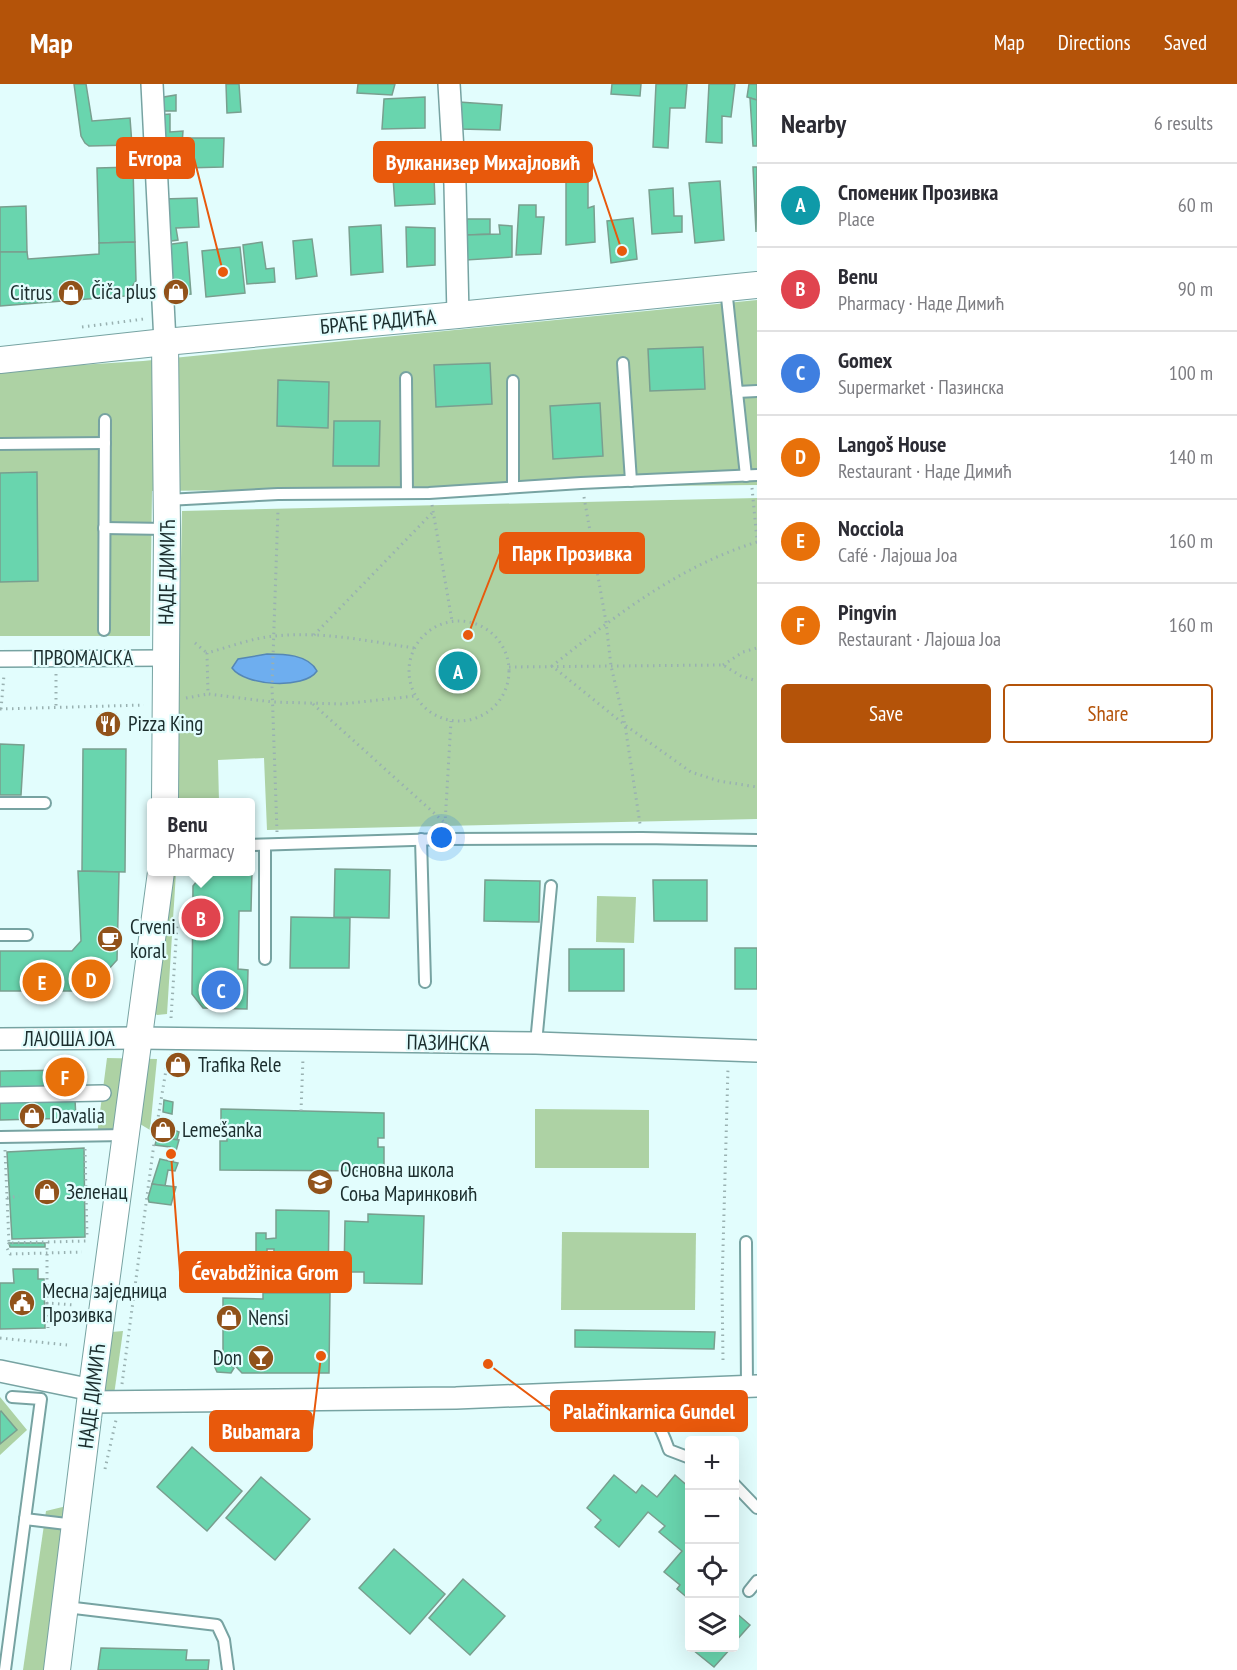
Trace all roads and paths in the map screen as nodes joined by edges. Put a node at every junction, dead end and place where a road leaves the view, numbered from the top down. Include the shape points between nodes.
1 (152, 84) edge
2 (449, 84) edge
3 (757, 285) edge
4 (726, 288) junction
5 (458, 315) junction
6 (165, 342) junction
7 (0, 360) edge
8 (623, 363) dead end
9 (406, 378) dead end
10 (513, 381) dead end
11 (757, 391) edge
12 (737, 392) junction
13 (105, 420) dead end
14 (105, 443) junction
15 (0, 444) edge
16 (751, 475) edge
17 (630, 481) junction
18 (581, 483) junction
19 (513, 487) junction
20 (408, 493) junction
21 (429, 493) junction
22 (278, 494) junction
23 (167, 500) junction
24 (433, 512) junction
25 (104, 528) junction
26 (167, 529) junction
27 (757, 541) edge
28 (452, 621) junction
29 (606, 622) junction
30 (104, 630) dead end
31 (314, 635) junction
32 (274, 636) junction
33 (195, 643) dead end
34 (414, 648) junction
35 (757, 648) edge
36 (207, 653) junction
37 (165, 658) junction
38 (3, 659) edge
39 (56, 659) junction
40 (723, 665) junction
41 (552, 666) junction
42 (611, 666) junction
43 (509, 667) junction
44 (757, 681) edge
45 (208, 694) junction
46 (415, 696) junction
47 (166, 701) junction
48 (273, 702) junction
49 (312, 703) junction
50 (56, 708) junction
51 (0, 709) edge
52 (451, 721) junction
53 (625, 725) junction
54 (757, 787) edge
55 (165, 798) edge
56 (0, 803) edge
57 (45, 803) dead end
58 (445, 823) junction
59 (444, 838) junction
60 (642, 838) junction
61 (421, 839) junction
62 (757, 840) edge
63 (255, 845) edge
64 (265, 846) junction
65 (277, 846) junction
66 (160, 876) edge
67 (551, 886) dead end
68 (178, 922) dead end
69 (0, 935) edge
70 (27, 935) dead end
71 (265, 959) dead end
72 (425, 982) dead end
73 (139, 1038) junction
74 (0, 1039) edge
75 (169, 1039) junction
76 (303, 1041) junction
77 (536, 1044) junction
78 (757, 1051) edge
79 (728, 1062) dead end
80 (103, 1093) dead end
81 (0, 1095) edge
82 (301, 1111) dead end
83 (127, 1135) junction
84 (0, 1137) edge
85 (85, 1146) dead end
86 (5, 1150) dead end
87 (19, 1196) dead end
88 (8, 1198) junction
89 (47, 1242) junction
90 (746, 1242) dead end
91 (9, 1243) junction
92 (82, 1252) dead end
93 (47, 1254) junction
94 (47, 1303) junction
95 (74, 1305) dead end
96 (48, 1328) dead end
97 (0, 1338) edge
98 (67, 1345) dead end
99 (723, 1360) dead end
100 (0, 1371) edge
101 (752, 1386) edge
102 (629, 1391) junction
103 (91, 1396) junction
104 (12, 1397) dead end
105 (120, 1402) junction
106 (685, 1456) edge
107 (104, 1474) dead end
108 (739, 1488) edge
109 (757, 1508) edge
110 (25, 1519) junction
111 (76, 1525) junction
112 (757, 1581) edge
113 (749, 1591) dead end
114 (65, 1607) junction
115 (5, 1670) edge
116 (57, 1670) edge
117 (228, 1670) edge

1 - 6 street
2 - 5 street
3 - 4 street, БРАЋЕ РАДИЋА
4 - 5 street, БРАЋЕ РАДИЋА
4 - 12 lane
5 - 6 street, БРАЋЕ РАДИЋА
6 - 7 street, БРАЋЕ РАДИЋА
6 - 23 street, НАДЕ ДИМИЋ
8 - 17 lane
9 - 20 lane
10 - 19 lane
11 - 12 lane
12 - 16 lane
13 - 14 lane
14 - 15 lane
14 - 25 lane
16 - 17 lane
16 - 27 path
17 - 18 lane
18 - 19 lane
18 - 29 path
19 - 21 lane
20 - 21 lane
20 - 22 lane
21 - 24 path
22 - 23 lane
22 - 32 path
23 - 26 street, НАДЕ ДИМИЋ
24 - 28 path
24 - 31 path
25 - 26 lane
25 - 30 lane
26 - 37 street, НАДЕ ДИМИЋ
27 - 29 path via 671,579
28 - 34 path via 431,629
28 - 43 path via 474,622 487,629 506,652
29 - 41 path
29 - 42 path
31 - 32 path
31 - 34 path
32 - 36 path
32 - 48 path
33 - 36 path
34 - 46 path via 408,667
35 - 40 path
36 - 45 path
37 - 39 street, ПРВОМАЈСКА
37 - 47 street, НАДЕ ДИМИЋ
38 - 39 street, ПРВОМАЈСКА
38 - 51 path
39 - 50 path
40 - 42 path
40 - 44 path
41 - 42 path
41 - 43 path
41 - 53 path
42 - 53 path
43 - 52 path via 508,682 493,708 466,721
45 - 47 path
45 - 48 path
46 - 49 path via 342,704
46 - 52 path via 430,713
47 - 50 path
47 - 55 street, НАДЕ ДИМИЋ
48 - 49 path
48 - 65 path
49 - 58 path
50 - 51 path
52 - 58 path
53 - 54 path via 691,772
53 - 60 path
56 - 57 lane
58 - 59 path
59 - 60 lane
59 - 61 lane
60 - 62 lane
61 - 65 lane
61 - 72 lane
63 - 64 lane
64 - 65 lane
64 - 71 lane
66 - 73 street, НАДЕ ДИМИЋ
67 - 77 lane
68 - 75 path
69 - 70 lane
73 - 74 street, ЛАЈОША ЈОА
73 - 75 street, ПАЗИНСКА
73 - 83 street, НАДЕ ДИМИЋ
75 - 76 street, ПАЗИНСКА
75 - 105 path
76 - 77 street, ПАЗИНСКА
76 - 82 path
77 - 78 street, ПАЗИНСКА
79 - 99 path
80 - 81 street
83 - 84 lane
83 - 103 street, НАДЕ ДИМИЋ
85 - 89 path via 86,1239
86 - 88 path
87 - 88 path
88 - 91 path
89 - 91 path
89 - 93 path
90 - 101 lane
91 - 93 path via 10,1254
92 - 93 path
93 - 94 path
94 - 95 path
94 - 96 path
97 - 98 path
100 - 103 street
101 - 102 street
102 - 105 street via 456,1398
102 - 106 lane via 661,1427 669,1450
103 - 105 street
103 - 111 street, НАДЕ ДИМИЋ
104 - 110 lane via 40,1399
105 - 107 path
108 - 109 lane
110 - 111 lane
110 - 115 lane
111 - 114 street, НАДЕ ДИМИЋ
112 - 113 lane
114 - 116 street, НАДЕ ДИМИЋ
114 - 117 lane via 217,1625 224,1640

